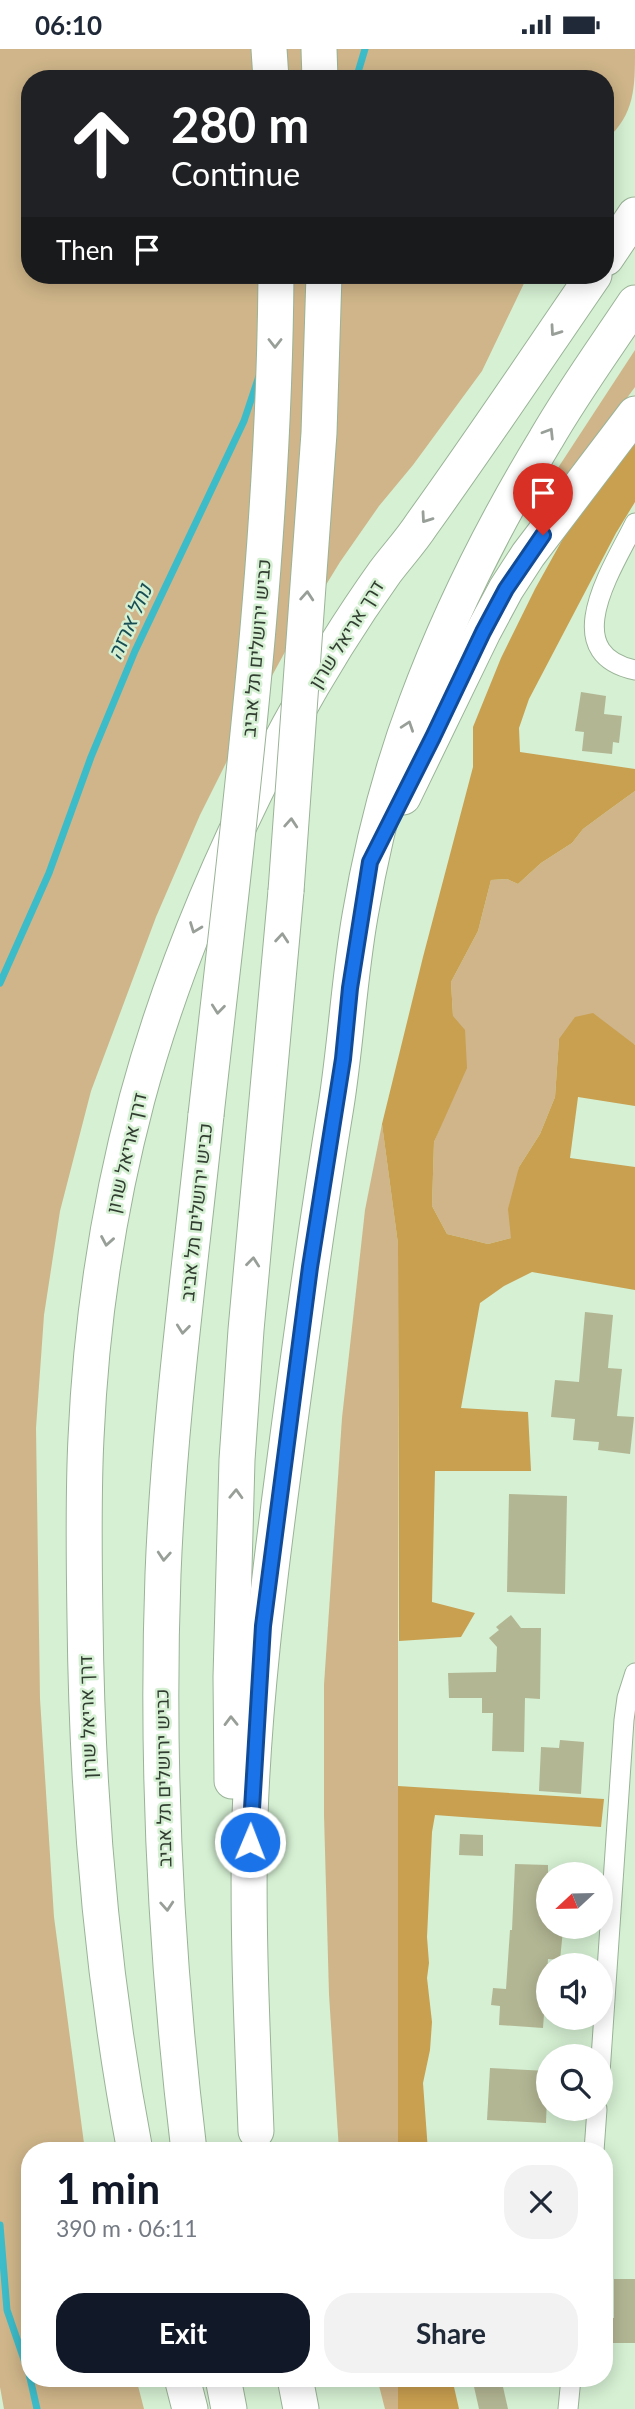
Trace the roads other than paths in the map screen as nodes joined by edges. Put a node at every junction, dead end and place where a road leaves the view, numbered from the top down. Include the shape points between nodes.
1 (269, 49) edge
2 (319, 49) edge
3 (270, 70) edge
4 (320, 70) edge
5 (635, 215) edge
6 (614, 246) edge
7 (276, 284) edge
8 (324, 284) edge
9 (588, 284) edge
10 (635, 303) edge
11 (635, 414) edge
12 (635, 523) edge
13 (635, 670) edge
14 (370, 862) junction
15 (635, 1673) edge
16 (602, 2044) edge
17 (596, 2121) edge
18 (258, 2141) edge
19 (133, 2142) edge
20 (188, 2142) edge
21 (595, 2142) edge
22 (184, 2387) edge
23 (225, 2387) edge
24 (297, 2387) edge
25 (570, 2387) edge
26 (190, 2409) edge
27 (229, 2409) edge
28 (301, 2409) edge
29 (568, 2409) edge

1 - 3 highway
2 - 4 highway
5 - 6 highway
7 -> 20 highway, כביש ירושלים תל אביב, bridge via 270,476 259,629 171,1445 163,1572 160,1717 165,1881
18 -> 8 highway, bridge via 235,1892 231,1677 240,1421 286,891 318,433
9 -> 19 highway, דרך אריאל שרון via 355,616 292,722 205,903 131,1122 106,1249 91,1365 84,1579 88,1775 97,1895
14 -> 10 highway via 415,706 469,580 548,435
11 - 14 highway via 506,589
12 - 13 street via 601,592 594,623 596,642 606,657
14 - 18 highway via 263,1626 250,1814 250,1982
15 - 16 street via 624,1720
17 - 21 street
22 - 26 highway
23 - 27 highway
24 - 28 highway
25 - 29 street

